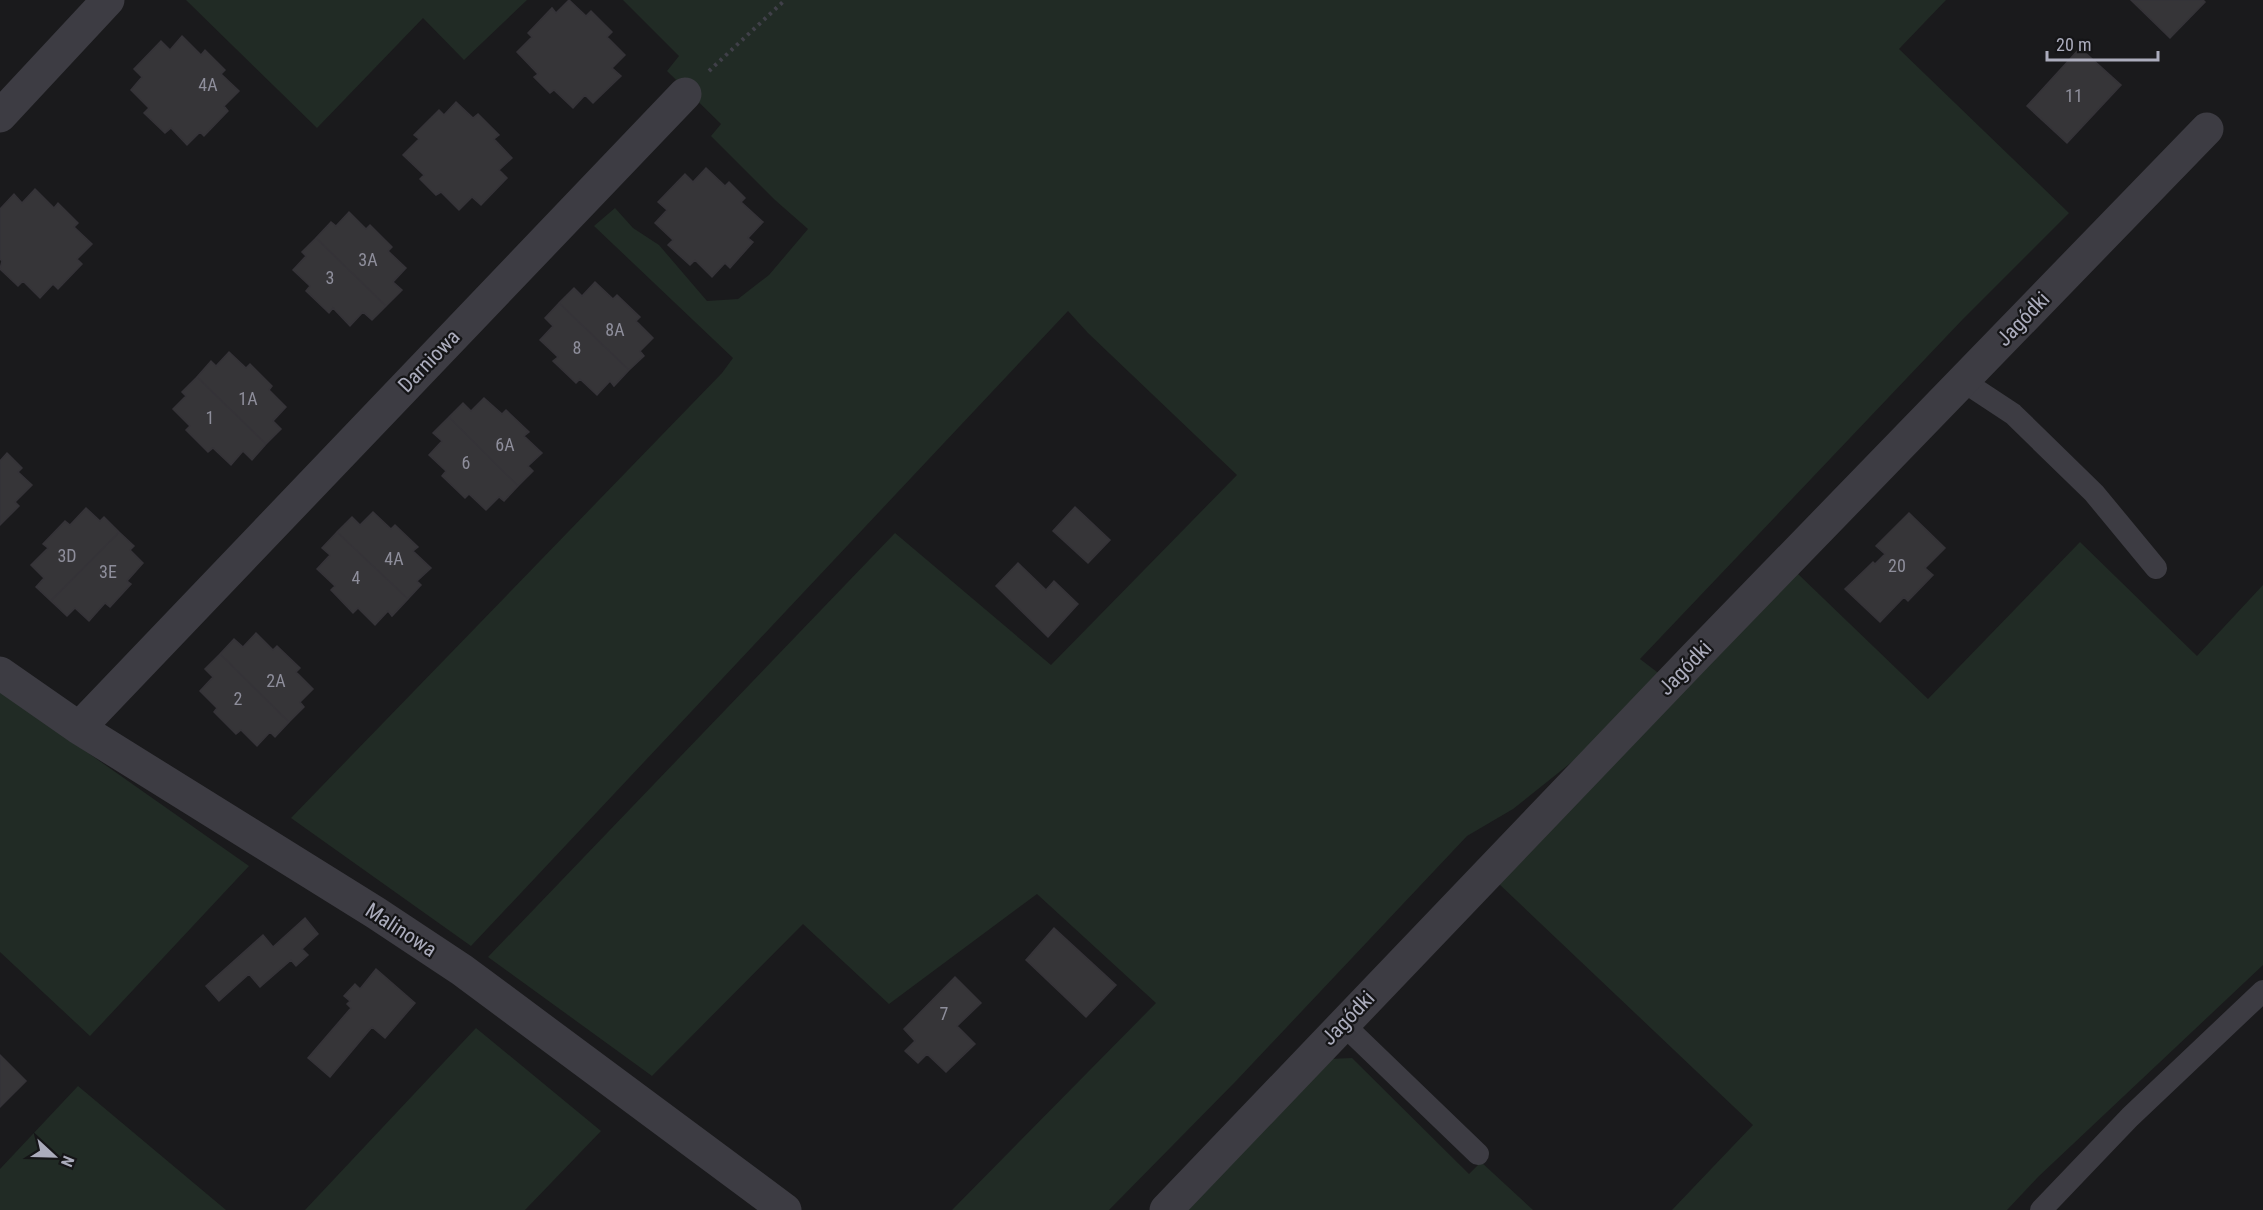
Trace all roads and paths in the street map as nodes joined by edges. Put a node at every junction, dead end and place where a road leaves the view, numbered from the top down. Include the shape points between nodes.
1 (108, 0) edge
2 (785, 0) edge
3 (685, 94) joint
4 (0, 116) edge
5 (2207, 129) dead end
6 (1963, 381) junction
7 (2156, 568) dead end
8 (0, 673) edge
9 (79, 728) junction
10 (2263, 991) edge
11 (1343, 1024) junction
12 (1478, 1154) dead end
13 (785, 1210) edge
14 (1166, 1210) edge
15 (2041, 1210) edge

1 - 4 street
2 - 3 path
3 - 9 street, Darniowa
5 - 6 street, Jagódki
6 - 7 lane via 2013,414 2094,493
6 - 11 street, Jagódki
8 - 9 street, Malinowa
9 - 13 street, Malinowa via 462,970
10 - 15 lane via 2130,1117
11 - 12 lane
11 - 14 street, Jagódki

